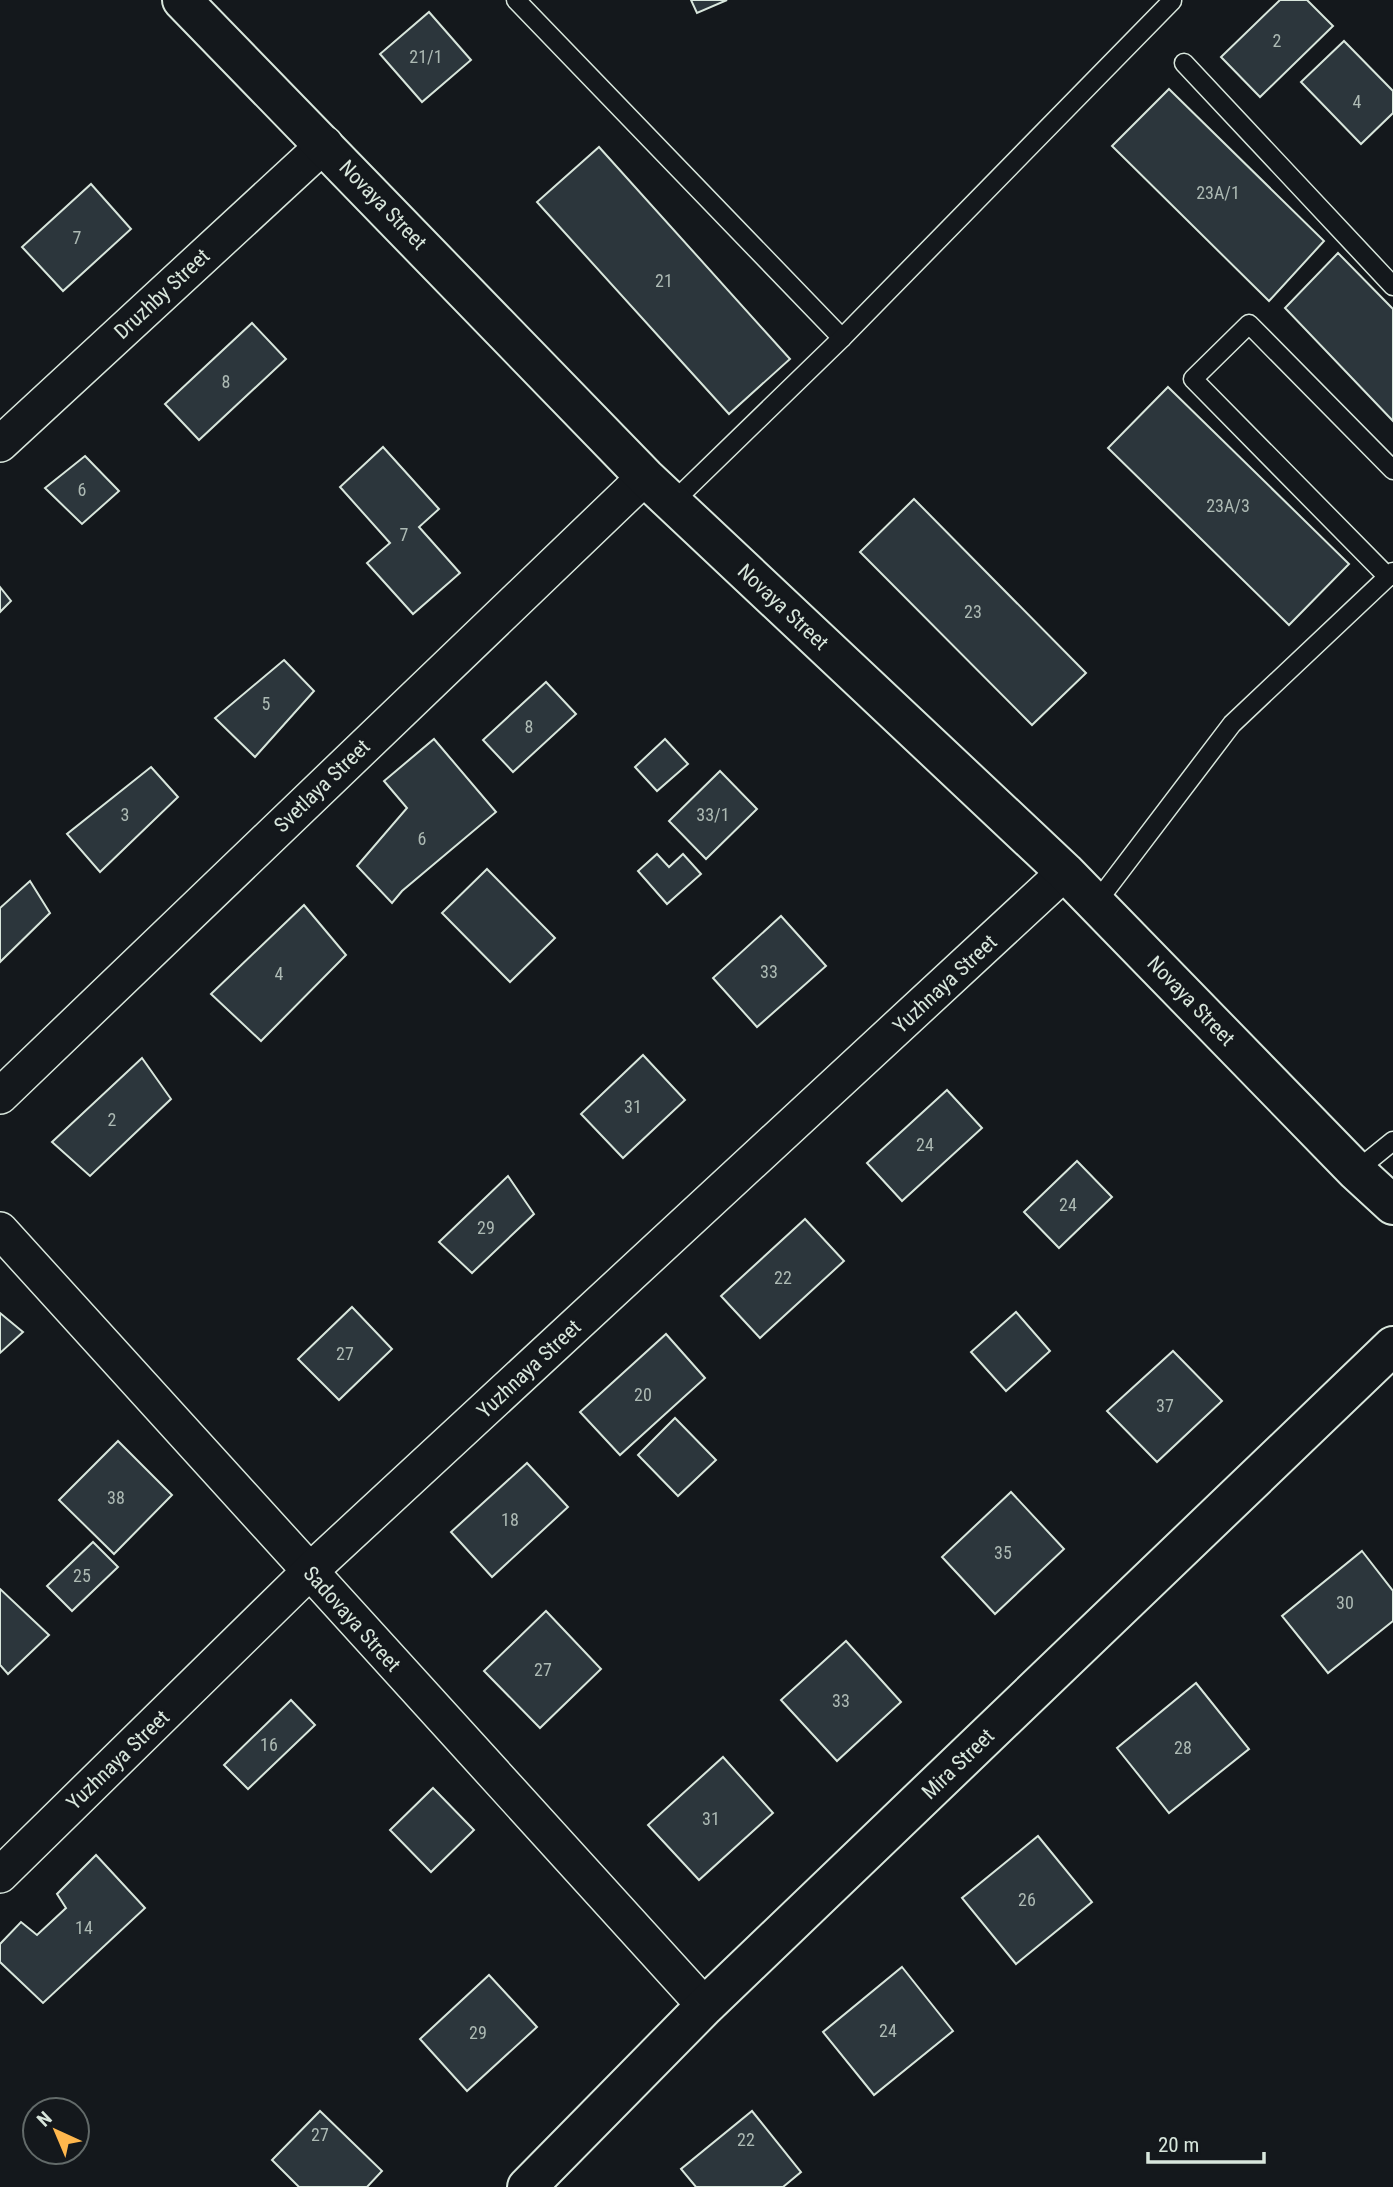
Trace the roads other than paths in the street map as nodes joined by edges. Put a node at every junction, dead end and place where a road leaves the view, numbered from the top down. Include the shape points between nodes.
1 (182, 0) edge
2 (516, 0) edge
3 (1172, 1) edge
4 (1184, 63) dead end
5 (325, 144) junction
6 (1393, 286) edge
7 (842, 338) junction
8 (0, 444) edge
9 (1393, 470) edge
10 (645, 477) junction
11 (672, 503) junction
12 (1391, 575) edge
13 (1065, 872) junction
14 (1096, 903) junction
15 (0, 1096) edge
16 (1393, 1141) edge
17 (1356, 1171) junction
18 (1393, 1205) edge
19 (0, 1230) edge
20 (1393, 1346) edge
21 (309, 1572) junction
22 (0, 1875) edge
23 (705, 2006) junction
24 (527, 2187) edge

1 - 5 street, Novaya Street
2 - 7 lane
3 - 7 lane
4 - 6 lane
5 - 8 street, Druzhby Street
5 - 10 street, Novaya Street
7 - 11 lane
9 - 12 lane via 1249,324 1193,379
10 - 11 street, Novaya Street
10 - 15 street, Svetlaya Street
11 - 13 street, Novaya Street
12 - 14 lane via 1232,724
13 - 14 street, Novaya Street
13 - 21 street, Yuzhnaya Street
14 - 17 street, Novaya Street
16 - 17 lane
17 - 18 street, Novaya Street
19 - 21 street, Sadovaya Street
20 - 23 street, Mira Street
21 - 22 street, Yuzhnaya Street
21 - 23 street, Sadovaya Street
23 - 24 street, Mira Street

